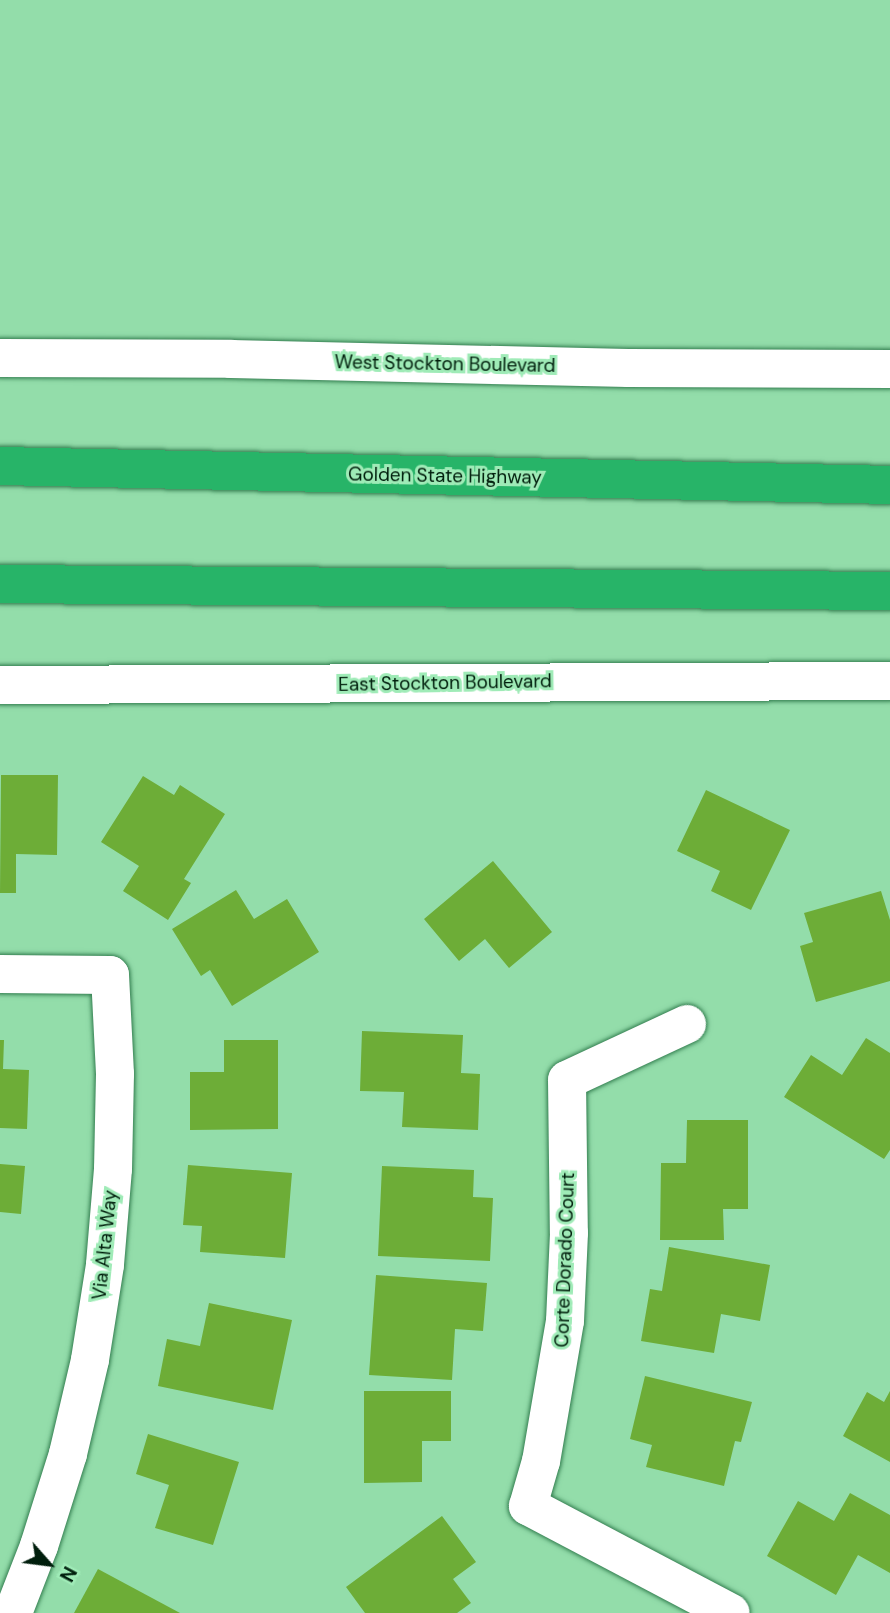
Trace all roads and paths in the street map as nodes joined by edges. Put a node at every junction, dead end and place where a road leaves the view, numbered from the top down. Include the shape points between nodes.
1 (0, 358) edge
2 (890, 369) edge
3 (0, 466) edge
4 (890, 485) edge
5 (0, 584) edge
6 (890, 591) edge
7 (890, 681) edge
8 (0, 685) edge
9 (0, 974) edge
10 (687, 1024) dead end
11 (13, 1613) edge
12 (732, 1613) edge

1 - 2 street, West Stockton Boulevard
3 - 4 highway, Golden State Highway
5 - 6 highway
7 - 8 street, East Stockton Boulevard
9 - 11 street, Via Alta Way via 110,975 115,1074 106,1251 90,1360 68,1454
10 - 12 street, Corte Dorado Court via 567,1080 565,1321 544,1448 528,1506

